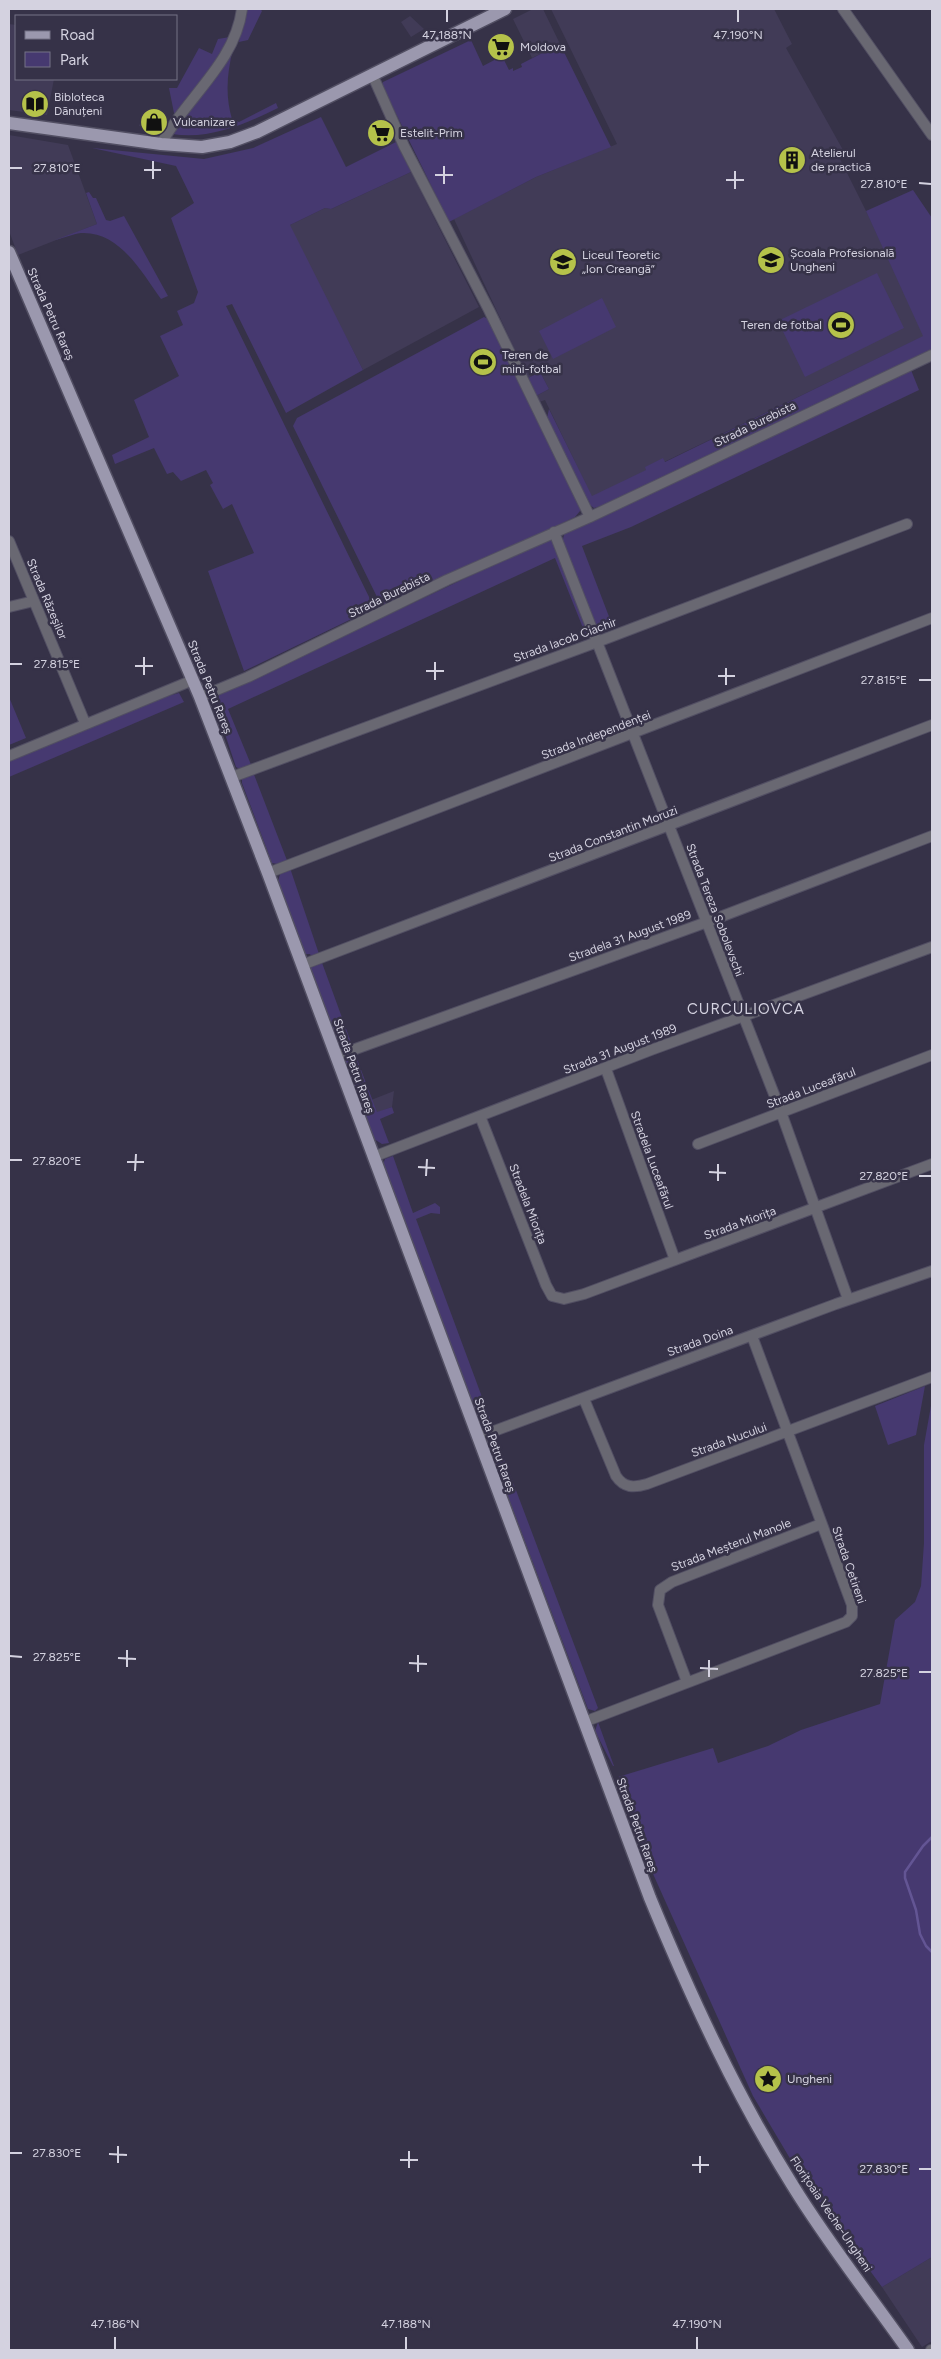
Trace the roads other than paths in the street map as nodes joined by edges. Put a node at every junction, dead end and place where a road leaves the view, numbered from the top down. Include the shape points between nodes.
1 (242, 9) edge
2 (505, 9) edge
3 (842, 9) edge
4 (372, 74) junction
5 (9, 123) edge
6 (932, 135) edge
7 (161, 144) junction
8 (9, 252) edge
9 (932, 355) edge
10 (590, 517) junction
11 (907, 524) dead end
12 (554, 532) junction
13 (9, 541) edge
14 (34, 601) junction
15 (9, 607) edge
16 (932, 618) edge
17 (597, 642) junction
18 (193, 680) junction
19 (200, 697) junction
20 (85, 723) junction
21 (932, 725) edge
22 (632, 734) junction
23 (9, 756) edge
24 (232, 777) junction
25 (669, 826) junction
26 (932, 836) edge
27 (268, 873) junction
28 (707, 922) junction
29 (932, 947) edge
30 (302, 965) junction
31 (743, 1016) junction
32 (336, 1056) junction
33 (932, 1056) edge
34 (606, 1069) junction
35 (781, 1112) junction
36 (480, 1116) junction
37 (698, 1144) dead end
38 (373, 1156) junction
39 (932, 1164) edge
40 (816, 1208) junction
41 (675, 1260) junction
42 (932, 1271) edge
43 (555, 1298) joint
44 (848, 1299) junction
45 (752, 1336) junction
46 (932, 1377) edge
47 (584, 1398) junction
48 (787, 1432) junction
49 (478, 1437) junction
50 (821, 1524) junction
51 (687, 1682) junction
52 (584, 1722) junction
53 (650, 1898) joint
54 (908, 2350) edge

1 - 7 street via 236,35 221,62
2 - 4 main road
3 - 6 street
4 - 7 main road via 257,132 230,142 202,147
4 - 10 street via 404,146
5 - 7 main road
8 - 18 main road, Strada Petru Rareș
9 - 10 street, Strada Burebista
10 - 12 street, Strada Burebista
11 - 17 street, Strada Iacob Ciachir
12 - 17 street, Strada Tereza Sobolevschi
12 - 19 street, Strada Burebista
13 - 14 street, Strada Răzeşilor
14 - 15 street
14 - 20 street, Strada Răzeşilor
16 - 22 street, Strada Independenței
17 - 22 street, Strada Tereza Sobolevschi
17 - 24 street, Strada Iacob Ciachir
18 - 19 main road, Strada Petru Rareș
18 - 20 street
19 - 24 main road, Strada Petru Rareș
20 - 23 street
21 - 25 street, Strada Constantin Moruzi
22 - 25 street, Strada Tereza Sobolevschi
22 - 27 street, Strada Independenței
24 - 27 main road, Strada Petru Rareș
25 - 28 street, Strada Tereza Sobolevschi
25 - 30 street, Strada Constantin Moruzi
26 - 28 street, Stradela 31 August 1989
27 - 30 main road, Strada Petru Rareș
28 - 31 street, Strada Tereza Sobolevschi
28 - 32 street, Stradela 31 August 1989
29 - 31 street, Strada 31 August 1989
30 - 32 main road, Strada Petru Rareș
31 - 34 street, Strada 31 August 1989
31 - 35 street, Strada Tereza Sobolevschi
32 - 38 main road, Strada Petru Rareș
33 - 35 street, Strada Luceafărul
34 - 36 street, Strada 31 August 1989
34 - 41 street, Stradela Luceafărul
35 - 37 street, Strada Luceafărul
35 - 40 street, Strada Tereza Sobolevschi
36 - 38 street, Strada 31 August 1989
36 - 43 street, Stradela Miorița via 546,1285
38 - 49 main road, Strada Petru Rareș
39 - 40 street, Strada Miorița
40 - 41 street, Strada Miorița
40 - 44 street, Strada Tereza Sobolevschi
41 - 43 street, Strada Miorița via 584,1294
42 - 44 street, Strada Doina
44 - 45 street, Strada Doina
45 - 47 street, Strada Doina
45 - 48 street, Strada Cetireni
46 - 48 street, Strada Nucului
47 - 48 street, Strada Nucului via 616,1476 622,1484 631,1487
47 - 49 street, Strada Doina
48 - 50 street, Strada Cetireni
49 - 52 main road, Strada Petru Rareș
50 - 51 street, Strada Meșterul Manole via 672,1582 660,1590 658,1605
50 - 51 street, Strada Cetireni via 852,1605 849,1620
51 - 52 street, Strada Cetireni
52 - 53 main road, Strada Petru Rareș
53 - 54 main road, Florițoaia Veche-Ungheni via 683,1977 744,2102 793,2187

